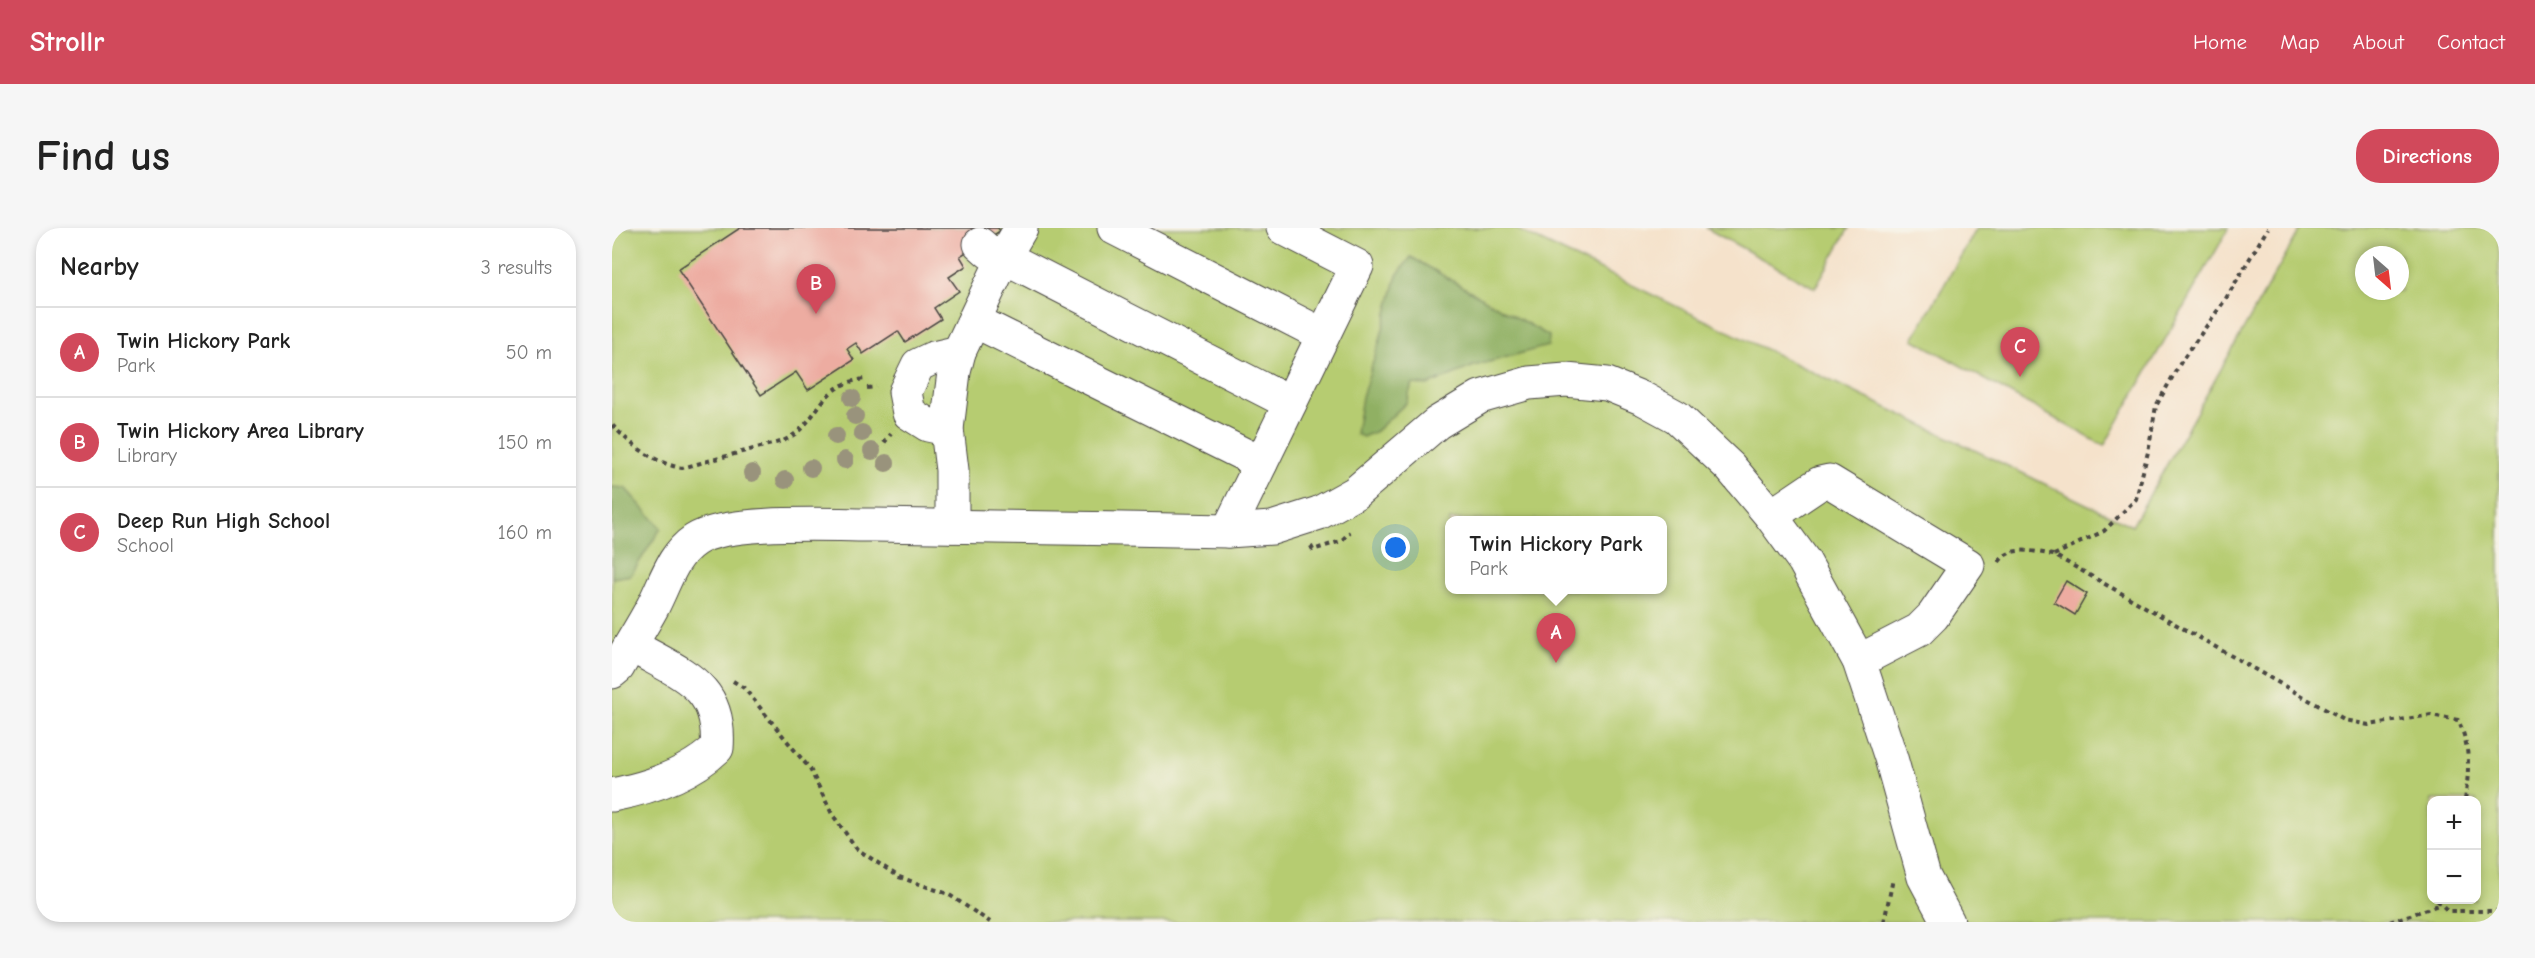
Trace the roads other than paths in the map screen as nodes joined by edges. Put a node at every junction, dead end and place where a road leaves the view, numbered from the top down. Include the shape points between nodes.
1 (1021, 228) edge
2 (1114, 228) edge
3 (1283, 228) edge
4 (992, 251) junction
5 (975, 321) junction
6 (1323, 335) junction
7 (959, 352) junction
8 (1290, 403) junction
9 (947, 429) junction
10 (1261, 463) junction
11 (1771, 516) junction
12 (952, 526) junction
13 (1228, 531) junction
14 (631, 645) junction
15 (1859, 661) junction
16 (612, 672) edge
17 (612, 795) edge
18 (1948, 922) edge

1 - 4 lane
2 - 6 lane
3 - 6 lane via 1357,266
4 - 5 lane
4 - 8 lane
5 - 7 lane
5 - 10 lane
6 - 8 lane
7 - 9 lane
7 - 9 lane via 918,365 905,392 909,413 928,425
8 - 10 lane
9 - 12 lane
10 - 13 lane
11 - 13 lane via 1730,467 1677,417 1606,384 1566,380 1528,383 1480,398 1437,423 1356,493 1319,513 1272,528
11 - 15 lane via 1804,561
11 - 15 lane via 1829,481 1968,565 1919,630
12 - 13 lane
12 - 14 lane via 819,525 714,531 683,548
14 - 16 lane
14 - 17 lane via 701,687 712,704 719,727 717,748 676,775
15 - 18 lane via 1924,877

